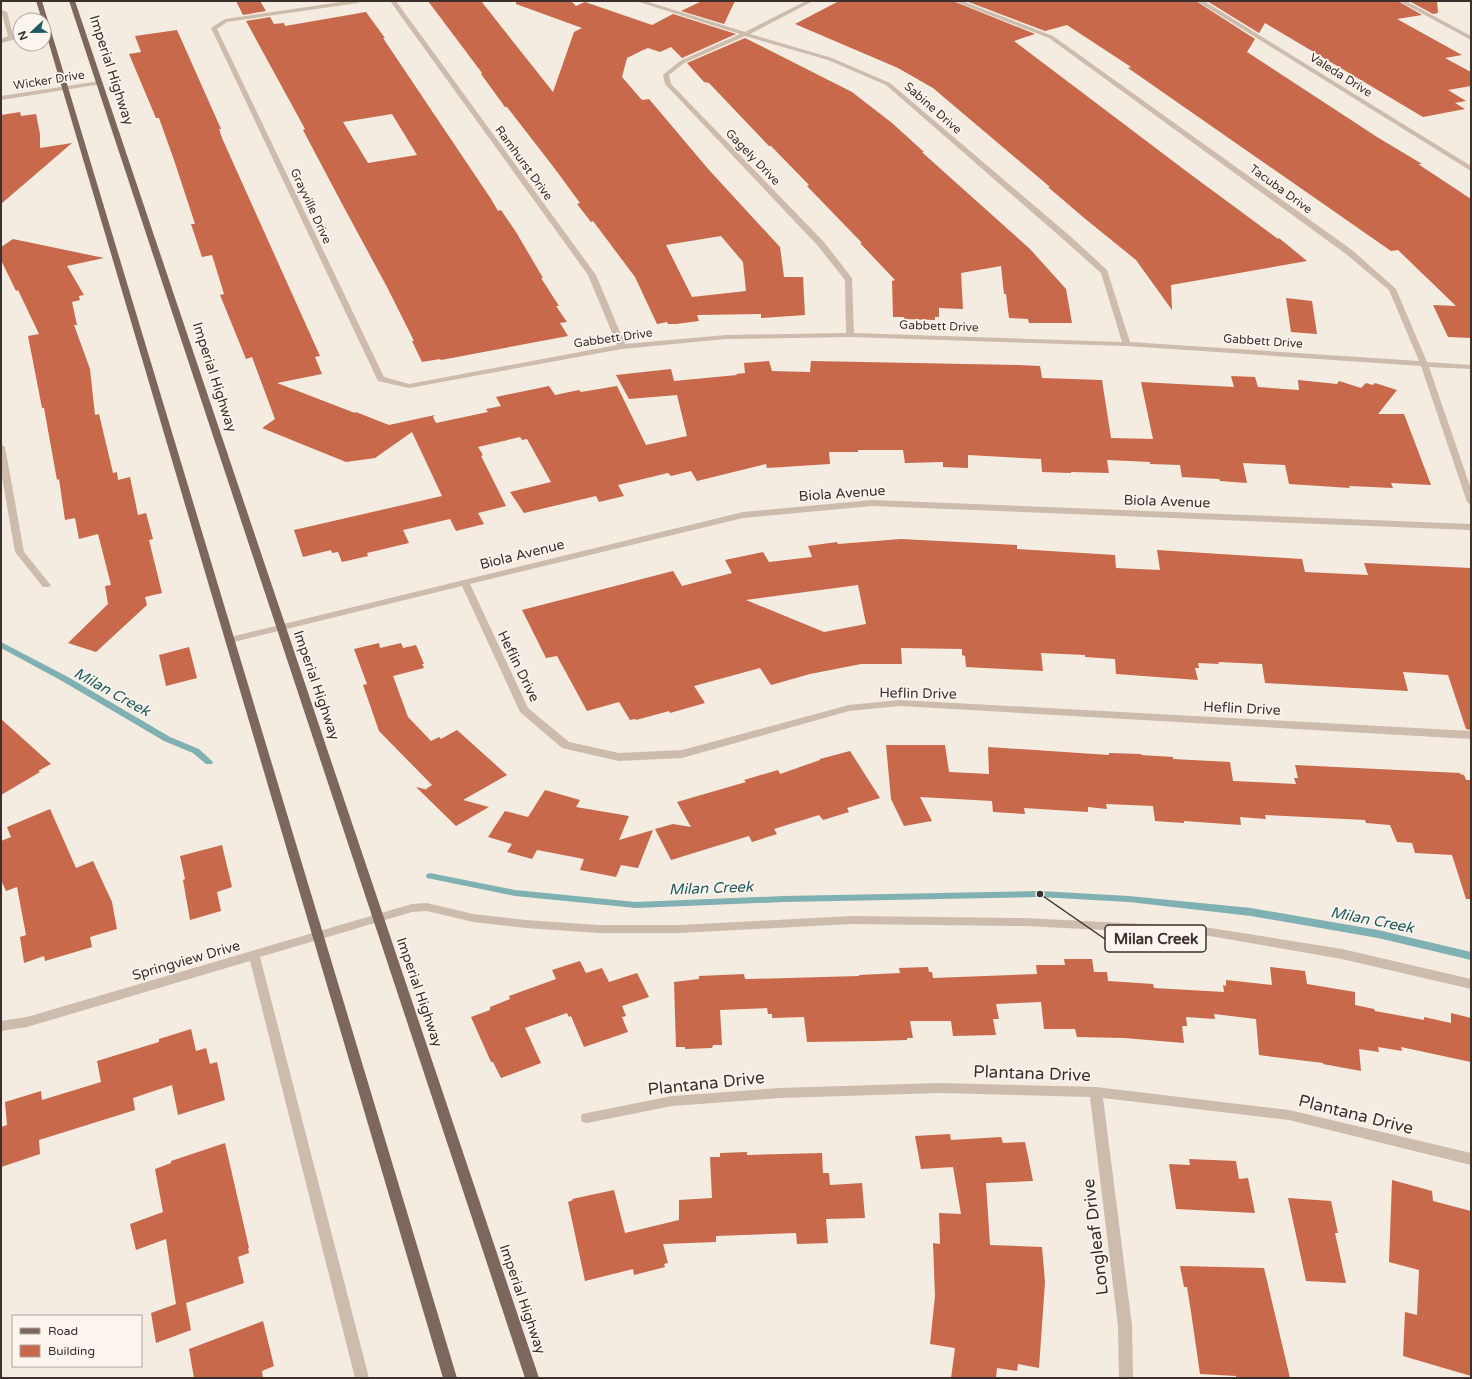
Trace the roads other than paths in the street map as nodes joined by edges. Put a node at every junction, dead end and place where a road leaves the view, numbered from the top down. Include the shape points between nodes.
1 (39, 1) edge
2 (72, 1) edge
3 (358, 1) edge
4 (393, 1) edge
5 (640, 1) edge
6 (810, 1) edge
7 (957, 1) edge
8 (1200, 1) edge
9 (1402, 1) edge
10 (1, 12) edge
11 (41, 12) edge
12 (745, 34) junction
13 (11, 37) joint
14 (1471, 38) edge
15 (1, 42) edge
16 (52, 50) edge
17 (100, 83) junction
18 (65, 88) junction
19 (1, 98) edge
20 (1471, 168) edge
21 (850, 335) junction
22 (1126, 344) junction
23 (622, 347) junction
24 (1424, 364) junction
25 (1471, 367) edge
26 (409, 386) joint
27 (1, 447) edge
28 (1471, 502) edge
29 (1471, 527) edge
30 (465, 583) junction
31 (46, 585) dead end
32 (281, 627) junction
33 (230, 640) junction
34 (1471, 735) edge
35 (378, 918) junction
36 (319, 936) junction
37 (254, 955) junction
38 (1471, 984) edge
39 (1, 1026) edge
40 (1096, 1092) junction
41 (587, 1118) dead end
42 (1471, 1159) edge
43 (362, 1378) edge
44 (450, 1378) edge
45 (532, 1378) edge
46 (1126, 1378) edge

1 - 11 main road
2 - 17 main road, Imperial Highway
3 - 26 street, Grayville Drive via 225,21 214,28 381,379
4 - 23 street, Ramhurst Drive via 592,275
5 - 12 street, Sabine Drive
6 - 12 street
7 - 24 street, Tacuba Drive via 1051,37 1348,252 1392,289
8 - 20 street, Valeda Drive
9 - 14 street
10 - 13 street via 5,13
12 - 21 street, Gagely Drive via 682,62 666,76 668,84 822,244 849,280
12 - 22 street, Sabine Drive via 830,59 888,84 1068,238 1104,272
13 - 15 street
16 - 18 main road
17 - 18 street, Wicker Drive
17 - 32 main road, Imperial Highway
18 - 19 street, Wicker Drive
18 - 33 main road
21 - 22 street, Gabbett Drive
21 - 23 street, Gabbett Drive via 726,337
22 - 24 street, Gabbett Drive
23 - 26 street, Gabbett Drive
24 - 25 street, Gabbett Drive
24 - 28 street, Tacuba Drive
27 - 31 street via 20,552
29 - 30 street, Biola Avenue via 872,503 743,515
30 - 32 street, Biola Avenue
30 - 34 street, Heflin Drive via 524,710 566,745 619,757 682,754 849,708 900,704
32 - 33 street, Biola Avenue
32 - 35 main road, Imperial Highway
33 - 36 main road
35 - 36 street, Springview Drive
35 - 38 street, Springview Drive via 412,908 427,907 473,918 599,929 680,929 852,920 1024,922 1204,931 1342,954
35 - 45 main road, Imperial Highway
36 - 37 street, Springview Drive
36 - 44 main road
37 - 39 street, Springview Drive via 27,1022
37 - 43 street
40 - 41 street, Plantana Drive via 939,1088 780,1093 672,1101
40 - 42 street, Plantana Drive via 1289,1115
40 - 46 street, Longleaf Drive via 1125,1326

